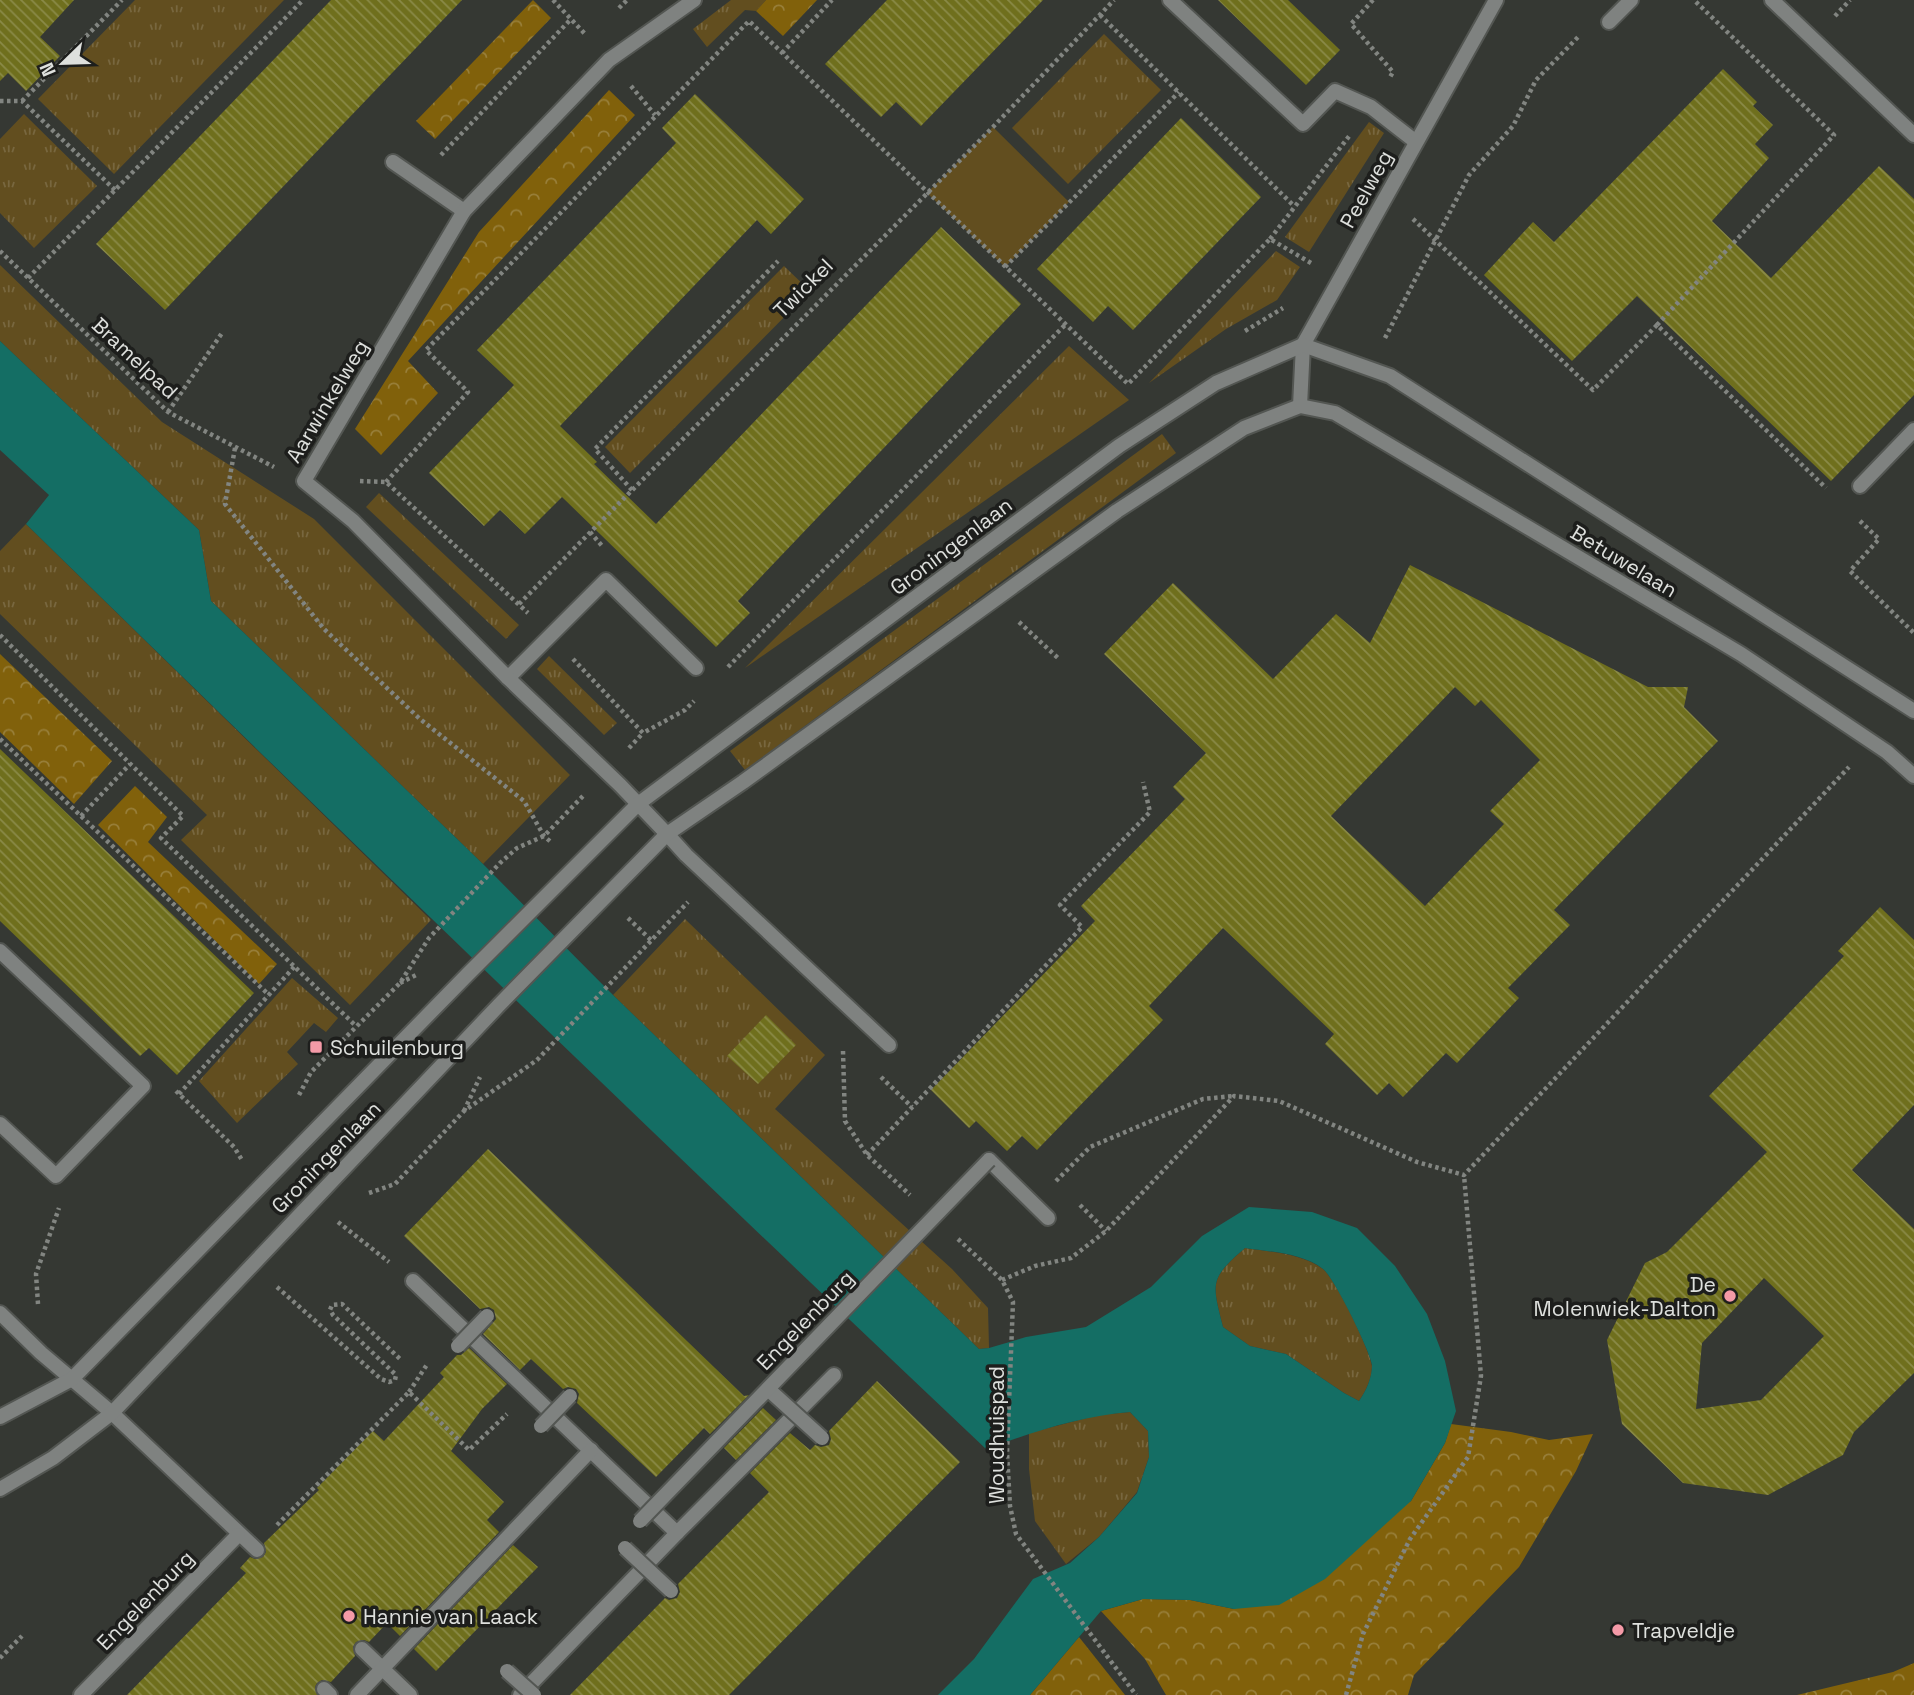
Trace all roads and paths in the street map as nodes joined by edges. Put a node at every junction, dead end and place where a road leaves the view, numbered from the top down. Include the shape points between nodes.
1 (122, 0) edge
2 (303, 0) edge
3 (694, 0) edge
4 (832, 0) edge
5 (1114, 0) edge
6 (1170, 0) edge
7 (1373, 0) edge
8 (1496, 0) edge
9 (1631, 0) edge
10 (1694, 0) edge
11 (1772, 0) edge
12 (1100, 15) junction
13 (571, 19) dead end
14 (1609, 22) joint
15 (782, 53) junction
16 (1179, 92) junction
17 (0, 101) edge
18 (22, 101) junction
19 (1371, 107) junction
20 (1914, 135) edge
21 (1416, 142) junction
22 (393, 162) dead end
23 (418, 179) junction
24 (115, 190) junction
25 (927, 193) junction
26 (1387, 194) junction
27 (1295, 206) junction
28 (464, 211) junction
29 (1270, 239) junction
30 (1435, 240) junction
31 (0, 251) edge
32 (778, 261) dead end
33 (1005, 267) junction
34 (28, 278) junction
35 (1339, 279) junction
36 (1321, 312) junction
37 (1065, 325) junction
38 (1657, 325) junction
39 (222, 333) dead end
40 (1238, 335) dead end
41 (1374, 337) dead end
42 (1303, 345) junction
43 (1300, 406) junction
44 (168, 412) junction
45 (1914, 430) edge
46 (235, 448) junction
47 (304, 481) junction
48 (386, 481) dead end
49 (1860, 486) dead end
50 (632, 490) junction
51 (1833, 495) dead end
52 (1852, 513) dead end
53 (519, 604) dead end
54 (1021, 615) dead end
55 (1914, 633) edge
56 (0, 635) edge
57 (1059, 659) dead end
58 (696, 668) dead end
59 (721, 674) dead end
60 (508, 678) junction
61 (703, 692) dead end
62 (685, 710) dead end
63 (1914, 711) edge
64 (643, 733) dead end
65 (0, 738) edge
66 (1841, 762) dead end
67 (130, 764) junction
68 (1849, 766) junction
69 (606, 771) junction
70 (1860, 774) dead end
71 (1914, 776) edge
72 (1143, 782) dead end
73 (638, 804) junction
74 (81, 816) junction
75 (667, 834) junction
76 (544, 836) junction
77 (692, 898) dead end
78 (0, 951) edge
79 (295, 966) junction
80 (400, 983) dead end
81 (269, 995) junction
82 (356, 1026) dead end
83 (839, 1044) dead end
84 (889, 1045) dead end
85 (143, 1086) junction
86 (179, 1094) junction
87 (1234, 1096) junction
88 (464, 1111) dead end
89 (0, 1124) edge
90 (1464, 1175) junction
91 (56, 1176) junction
92 (1061, 1176) dead end
93 (261, 1184) junction
94 (329, 1215) dead end
95 (1048, 1218) dead end
96 (1094, 1218) dead end
97 (1106, 1231) junction
98 (269, 1280) dead end
99 (1002, 1280) dead end
100 (413, 1281) joint
101 (1013, 1302) dead end
102 (0, 1313) edge
103 (487, 1316) dead end
104 (458, 1346) dead end
105 (41, 1353) junction
106 (400, 1359) dead end
107 (834, 1376) dead end
108 (72, 1379) junction
109 (768, 1389) junction
110 (530, 1392) junction
111 (570, 1396) dead end
112 (112, 1413) junction
113 (0, 1417) edge
114 (541, 1426) dead end
115 (822, 1438) dead end
116 (591, 1450) junction
117 (0, 1489) edge
118 (640, 1521) dead end
119 (677, 1533) junction
120 (238, 1535) junction
121 (625, 1548) dead end
122 (255, 1549) joint
123 (671, 1591) dead end
124 (22, 1636) dead end
125 (362, 1648) dead end
126 (0, 1658) edge
127 (383, 1668) junction
128 (507, 1671) dead end
129 (81, 1695) edge
130 (357, 1695) edge
131 (410, 1695) edge
132 (520, 1695) edge
133 (534, 1695) edge
134 (1136, 1695) edge
135 (1346, 1695) edge

1 - 18 path
2 - 24 path
3 - 28 street, Aarwinkelweg via 608,60
4 - 15 path
5 - 12 path, Twickel
6 - 19 street via 1303,124 1335,92
7 - 19 path via 1351,24 1393,72
8 - 21 street, Peelweg
9 - 14 street
10 - 38 path via 1834,135
11 - 20 street
12 - 16 path
12 - 25 path, Twickel
13 - 23 path
14 - 30 path via 1586,29 1536,80 1513,125 1469,175
15 - 25 path
15 - 48 path via 749,21 426,350 468,392
16 - 27 path
16 - 33 path
17 - 18 path
18 - 24 path
19 - 21 street
19 - 27 path
21 - 26 street, Peelweg
22 - 23 street
23 - 28 street
24 - 34 path
25 - 33 path
25 - 50 path, Twickel
26 - 30 path
26 - 35 street, Peelweg
27 - 29 path
28 - 47 street, Aarwinkelweg
29 - 35 path
29 - 37 path via 1128,384
30 - 38 path via 1593,390
30 - 41 path via 1383,342
31 - 34 path, Bramelpad
32 - 50 path via 595,449
33 - 37 path
34 - 44 path, Bramelpad
35 - 36 street, Peelweg
36 - 40 path via 1291,304
36 - 42 street, Peelweg
37 - 59 path
38 - 51 path
39 - 44 path
42 - 43 street, Peelweg
42 - 63 street, Betuwelaan via 1390,376
42 - 73 street, Groningenlaan via 1216,383 1119,446
43 - 71 street, Betuwelaan via 1335,413 1741,654 1887,752
43 - 75 street, Groningenlaan via 1244,428 1117,511
44 - 46 path, Bramelpad
45 - 49 street
46 - 47 path, Bramelpad
46 - 76 path via 225,504 324,629 420,719 524,801
47 - 60 street, Aarwinkelweg via 353,522
50 - 53 path, Twickel
52 - 55 path via 1879,539 1850,571
54 - 57 path via 1016,619
56 - 67 path
58 - 60 street via 606,580
60 - 69 street, Aarwinkelweg
61 - 62 path
64 - 69 path
65 - 74 path
66 - 68 path
67 - 74 path
67 - 79 path via 183,816 161,838
68 - 70 path
68 - 90 path
69 - 73 street, Aarwinkelweg
69 - 76 path
72 - 83 path via 1150,812 1060,905 1082,927 867,1155 845,1121 844,1054
73 - 75 street
73 - 93 street, Groningenlaan
74 - 81 path
75 - 84 street
75 - 112 street, Groningenlaan
76 - 80 path via 517,848 500,863 429,938
77 - 88 path via 537,1060
78 - 85 street
79 - 81 path
79 - 82 path
81 - 86 path
85 - 86 path via 159,1074
85 - 91 street
86 - 93 path via 234,1147 248,1173
87 - 90 path via 1279,1101 1417,1162
87 - 92 path via 1203,1100 1090,1147
87 - 97 path
89 - 91 street
90 - 135 path via 1481,1376 1468,1457 1410,1539 1363,1634
91 - 105 path via 60,1206 36,1274
93 - 108 street, Groningenlaan
94 - 100 path
95 - 109 street, Engelenburg, bridge via 989,1160
96 - 97 path
97 - 99 path via 1071,1258
98 - 106 path via 382,1379 389,1382 396,1375 333,1315 332,1305 342,1304
100 - 110 street
101 - 134 path, Woudhuispad via 1007,1453 1016,1534
102 - 105 street
103 - 104 street, bridge
105 - 108 street
107 - 119 street
108 - 112 street
108 - 113 street, Groningenlaan
109 - 115 street, bridge
109 - 118 street, Engelenburg, bridge
110 - 116 street
110 - 122 path via 469,1450 410,1392
111 - 114 street, bridge
112 - 117 street, Groningenlaan via 53,1458
112 - 120 street
116 - 119 street
116 - 127 street
119 - 132 street
120 - 122 street
120 - 129 street, Engelenburg
121 - 123 street, bridge
124 - 126 path
125 - 127 street
127 - 130 street
127 - 131 street
128 - 133 street, bridge

